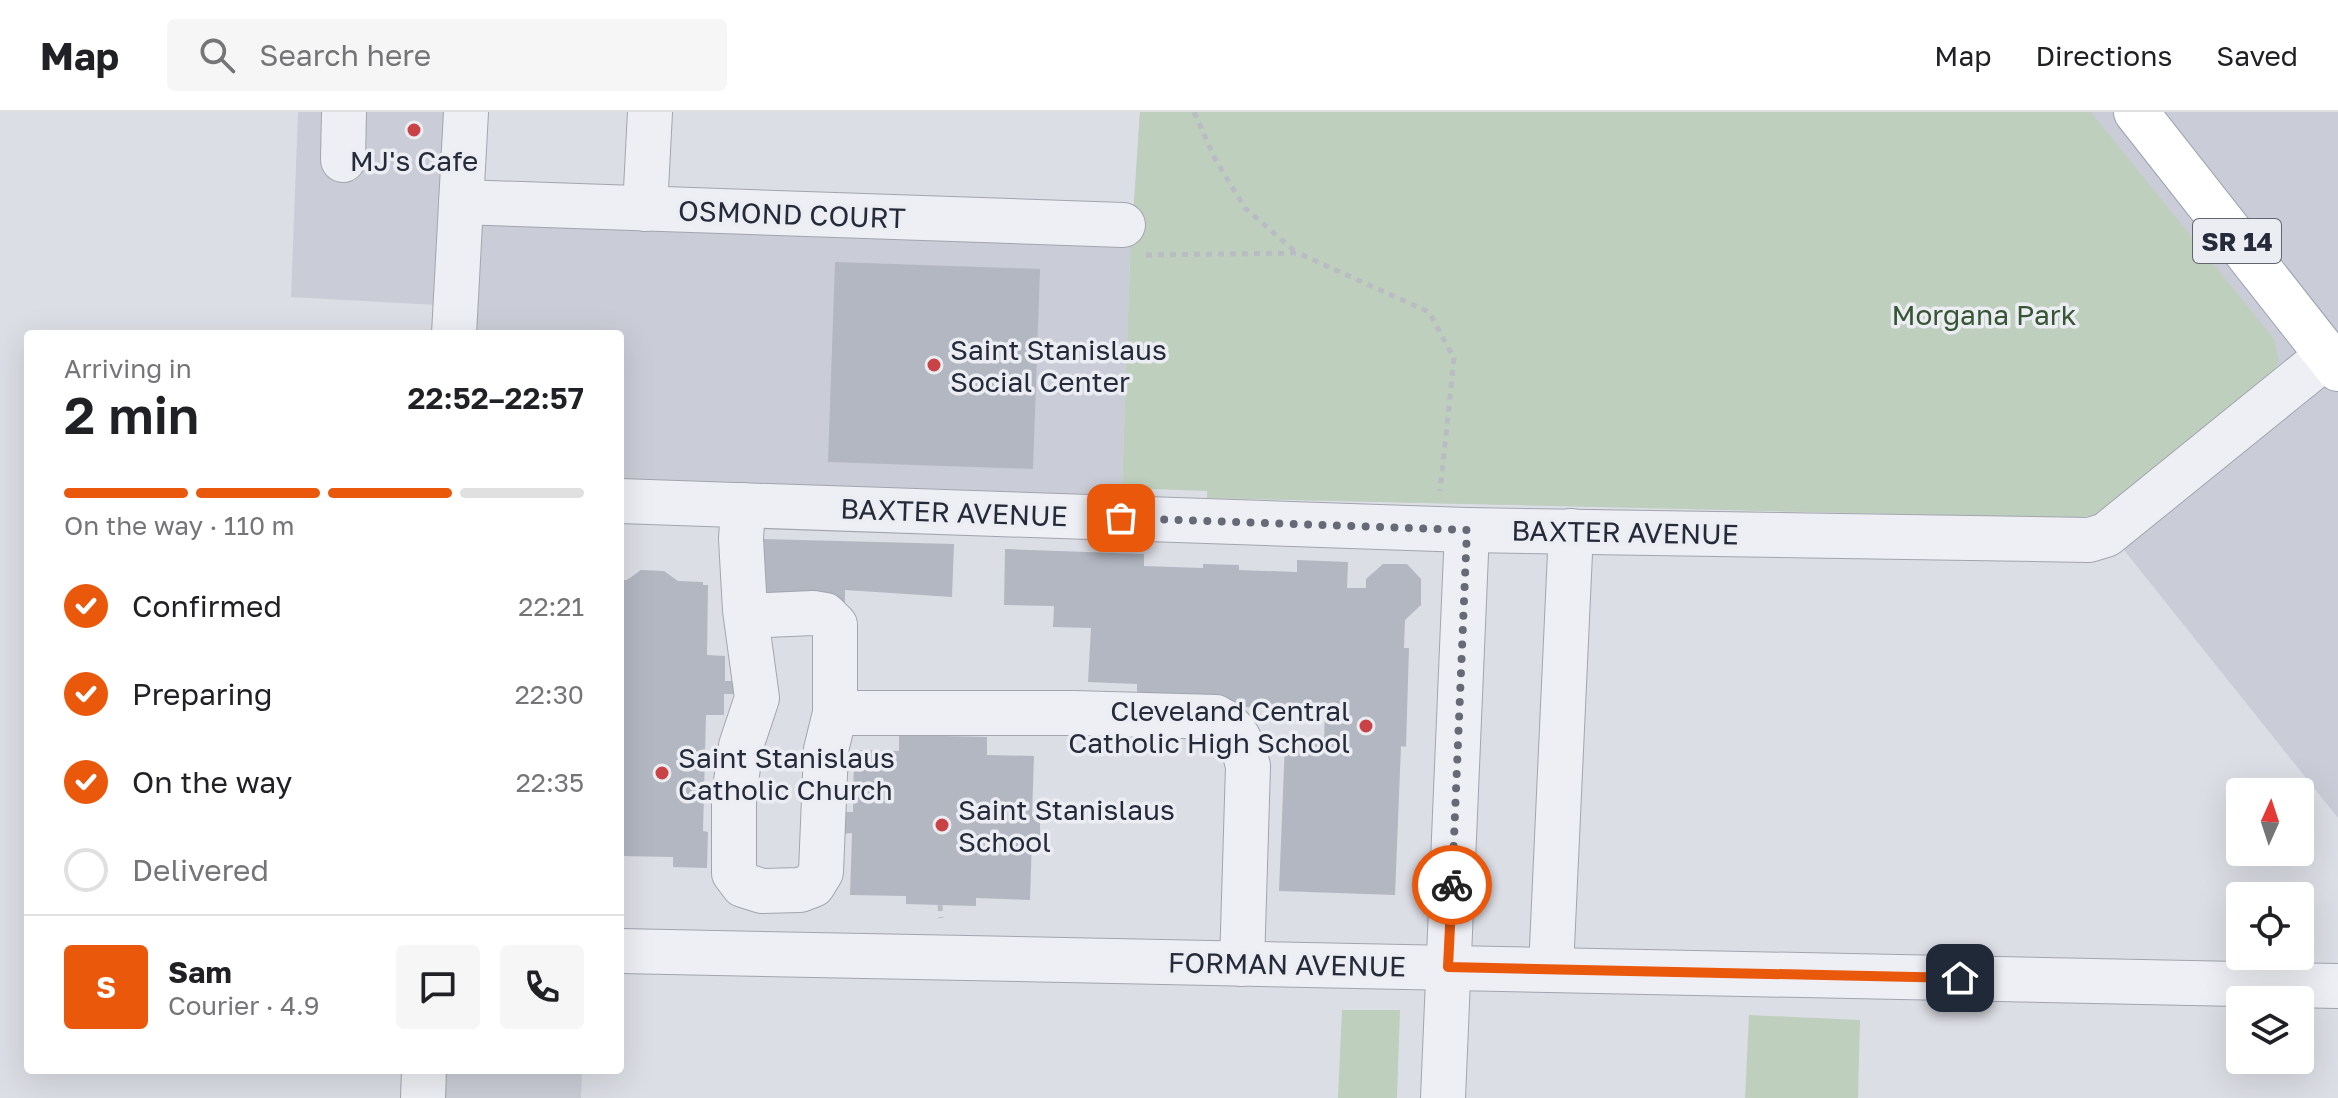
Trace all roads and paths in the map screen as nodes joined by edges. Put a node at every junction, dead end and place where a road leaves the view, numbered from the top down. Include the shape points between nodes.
1 (344, 112) edge
2 (466, 112) edge
3 (650, 112) edge
4 (1194, 112) edge
5 (2136, 112) edge
6 (343, 160) dead end
7 (461, 202) junction
8 (645, 209) junction
9 (1128, 240) joint
10 (1298, 253) junction
11 (454, 330) edge
12 (2332, 362) edge
13 (624, 501) edge
14 (743, 505) junction
15 (1453, 516) junction
16 (1571, 531) junction
17 (747, 616) junction
18 (835, 713) junction
19 (624, 951) edge
20 (1242, 964) junction
21 (1448, 967) junction
22 (1551, 969) junction
23 (2338, 986) edge
24 (424, 1074) edge
25 (423, 1098) edge
26 (1443, 1098) edge

1 - 6 street
2 - 7 street
3 - 8 street
4 - 10 path via 1245,208
5 - 12 main road, SR 14
7 - 8 street, OSMOND COURT
7 - 11 street
8 - 9 street, OSMOND COURT
9 - 10 path
10 - 15 path via 1429,312 1454,358
12 - 16 street, BAXTER AVENUE via 2106,535 2089,540
13 - 14 street, BAXTER AVENUE
14 - 15 street, BAXTER AVENUE
14 - 17 street
15 - 16 street, BAXTER AVENUE
15 - 21 street
16 - 22 street
17 - 18 street via 813,613 835,625
17 - 18 street via 757,698 741,746 734,796 734,873 743,885 762,891 800,890 813,885 821,872 826,750
18 - 20 street via 1105,714 1216,717 1227,722 1248,766
19 - 20 street, FORMAN AVENUE
20 - 21 street, FORMAN AVENUE
21 - 22 street, FORMAN AVENUE
21 - 26 street
22 - 23 street, FORMAN AVENUE
24 - 25 street

